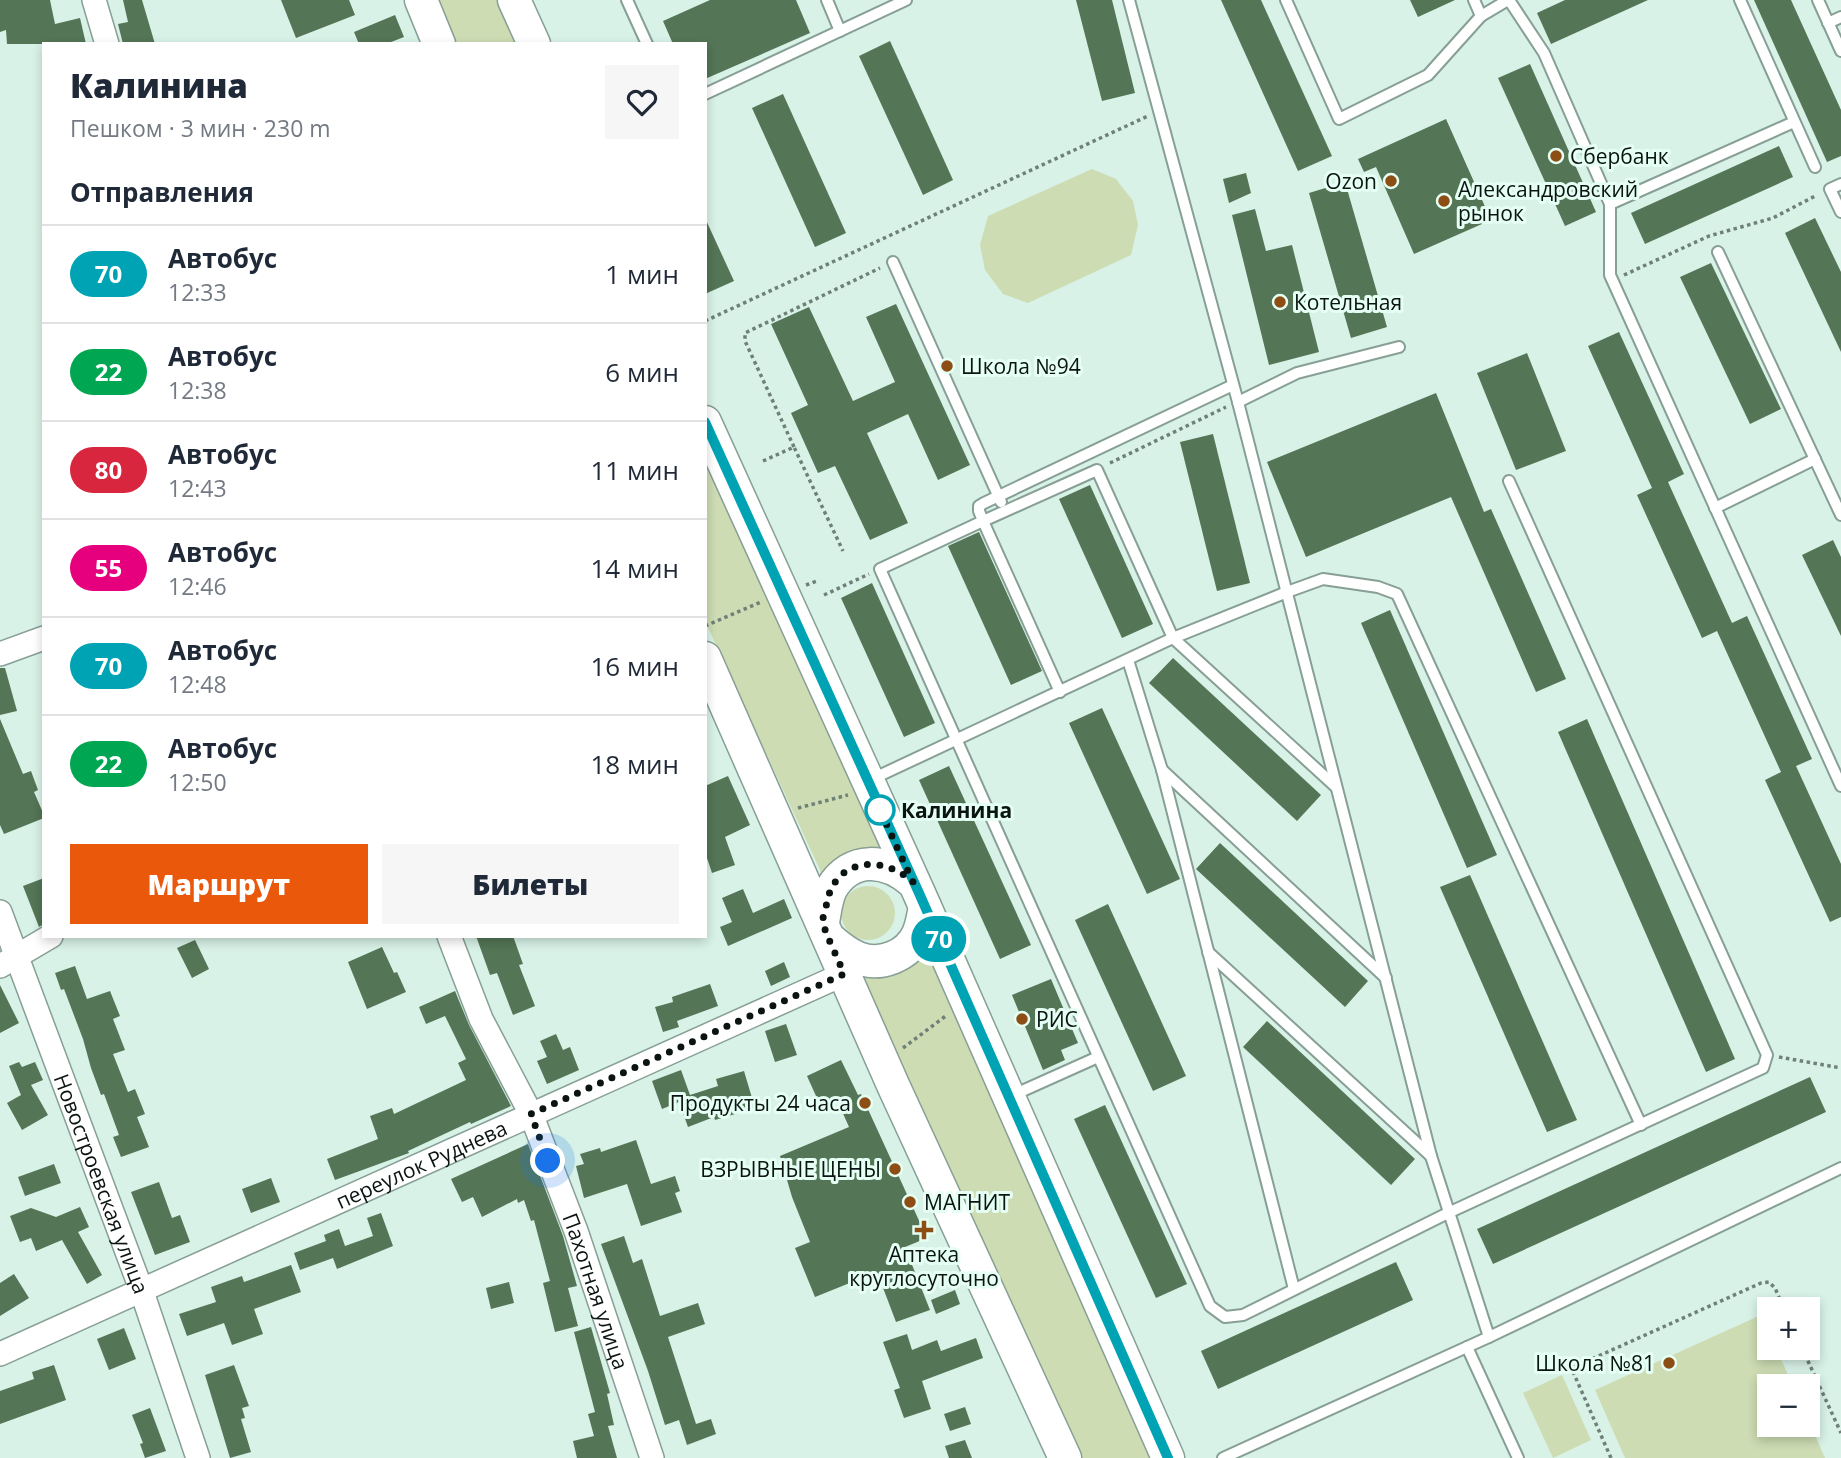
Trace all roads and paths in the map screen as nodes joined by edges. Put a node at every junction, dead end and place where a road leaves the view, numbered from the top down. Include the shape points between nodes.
1 (94, 0) edge
2 (421, 0) edge
3 (514, 0) edge
4 (627, 0) edge
5 (827, 0) edge
6 (906, 0) edge
7 (1129, 0) edge
8 (1286, 0) edge
9 (1474, 0) edge
10 (1509, 0) edge
11 (1740, 0) edge
12 (1818, 0) edge
13 (1481, 16) junction
14 (1841, 17) edge
15 (1828, 23) junction
16 (840, 31) junction
17 (106, 42) edge
18 (438, 42) edge
19 (533, 42) edge
20 (646, 42) edge
21 (1841, 51) edge
22 (707, 93) edge
23 (1152, 114) dead end
24 (1794, 122) junction
25 (1815, 167) dead end
26 (1841, 184) edge
27 (1830, 189) junction
28 (1610, 204) junction
29 (1841, 212) edge
30 (1718, 252) dead end
31 (893, 262) joint
32 (1612, 281) junction
33 (707, 320) edge
34 (1399, 347) dead end
35 (1233, 385) junction
36 (1238, 402) junction
37 (707, 426) edge
38 (794, 447) junction
39 (1815, 459) junction
40 (763, 461) dead end
41 (1097, 470) junction
42 (1509, 481) dead end
43 (998, 496) junction
44 (1715, 508) junction
45 (1005, 511) junction
46 (1841, 514) edge
47 (983, 521) junction
48 (842, 551) dead end
49 (880, 569) junction
50 (1287, 592) junction
51 (824, 595) dead end
52 (766, 599) dead end
53 (707, 624) edge
54 (1173, 638) junction
55 (42, 639) edge
56 (0, 654) edge
57 (1128, 660) junction
58 (707, 662) edge
59 (1060, 692) junction
60 (956, 740) junction
61 (1162, 770) junction
62 (869, 785) junction
63 (1335, 786) junction
64 (1841, 786) edge
65 (775, 814) junction
66 (919, 894) junction
67 (0, 912) edge
68 (827, 931) junction
69 (48, 938) edge
70 (450, 938) edge
71 (1208, 952) junction
72 (8, 961) edge
73 (844, 974) junction
74 (1387, 978) junction
75 (966, 1001) junction
76 (1767, 1055) junction
77 (1098, 1057) junction
78 (884, 1063) junction
79 (1841, 1068) edge
80 (1008, 1098) junction
81 (531, 1114) junction
82 (1641, 1125) junction
83 (1431, 1156) junction
84 (1841, 1168) edge
85 (1448, 1213) junction
86 (141, 1289) junction
87 (1294, 1289) junction
88 (1779, 1297) edge
89 (1489, 1337) junction
90 (1467, 1347) junction
91 (0, 1354) edge
92 (1808, 1360) edge
93 (1841, 1433) edge
94 (198, 1458) edge
95 (652, 1458) edge
96 (1065, 1458) edge
97 (1168, 1458) edge
98 (1223, 1458) edge
99 (1518, 1458) edge
100 (1611, 1458) edge

1 - 17 street
2 - 18 main road
3 - 19 main road
4 - 20 lane
5 - 16 lane
6 - 16 lane
7 - 35 lane
8 - 13 lane via 1339,119 1428,75
9 - 13 lane
10 - 13 lane
10 - 28 lane via 1544,53
11 - 24 lane
12 - 15 lane
14 - 15 lane
15 - 21 lane
16 - 22 lane
23 - 33 path
24 - 25 lane
24 - 28 lane
26 - 27 lane
27 - 29 lane
27 - 32 path via 1773,218 1709,236
28 - 32 lane
30 - 39 lane
31 - 38 path via 745,332 745,341
31 - 43 lane
32 - 44 lane
34 - 36 lane via 1297,373
35 - 36 lane
35 - 43 lane
36 - 41 path
36 - 50 lane
37 - 62 main road
38 - 40 path
38 - 48 path
39 - 44 lane
39 - 46 lane
41 - 45 lane
41 - 54 lane
42 - 76 lane
43 - 45 lane
43 - 47 lane via 979,506
44 - 64 lane
45 - 47 lane
47 - 49 lane
47 - 59 lane
49 - 51 path
49 - 60 lane
50 - 54 lane
50 - 63 lane
50 - 82 lane via 1323,579 1396,594
52 - 53 path
54 - 57 lane
54 - 63 lane
55 - 56 street
57 - 59 lane
57 - 61 lane
58 - 65 main road
59 - 60 lane
60 - 62 lane
60 - 77 lane
61 - 71 lane
61 - 74 lane
62 - 65 path
62 - 66 main road
63 - 74 lane
65 - 68 main road
66 - 68 main road via 893,867 874,863 853,868 832,888
66 - 68 main road via 919,932 892,958 857,958
66 - 75 main road
67 - 72 street, Новостроевская улица
68 - 73 main road
69 - 72 street
70 - 81 street, Пахотная улица via 481,1019
71 - 83 lane
71 - 87 lane
72 - 86 street, Новостроевская улица
73 - 78 main road
73 - 81 street, переулок Руднева
74 - 83 lane
75 - 78 path
75 - 80 main road
76 - 79 path
76 - 82 lane via 1762,1068
77 - 80 lane
77 - 87 lane via 1210,1306 1225,1317 1243,1315
78 - 96 main road
80 - 97 main road
81 - 86 street, переулок Руднева
81 - 95 street, Пахотная улица via 576,1231
82 - 85 lane
83 - 85 lane
84 - 89 lane
85 - 87 lane
85 - 89 lane
86 - 91 street, переулок Руднева
86 - 94 street, Новостроевская улица
88 - 100 path via 1769,1282 1761,1283 1574,1367
89 - 90 lane
90 - 98 lane
90 - 99 lane
92 - 93 path

